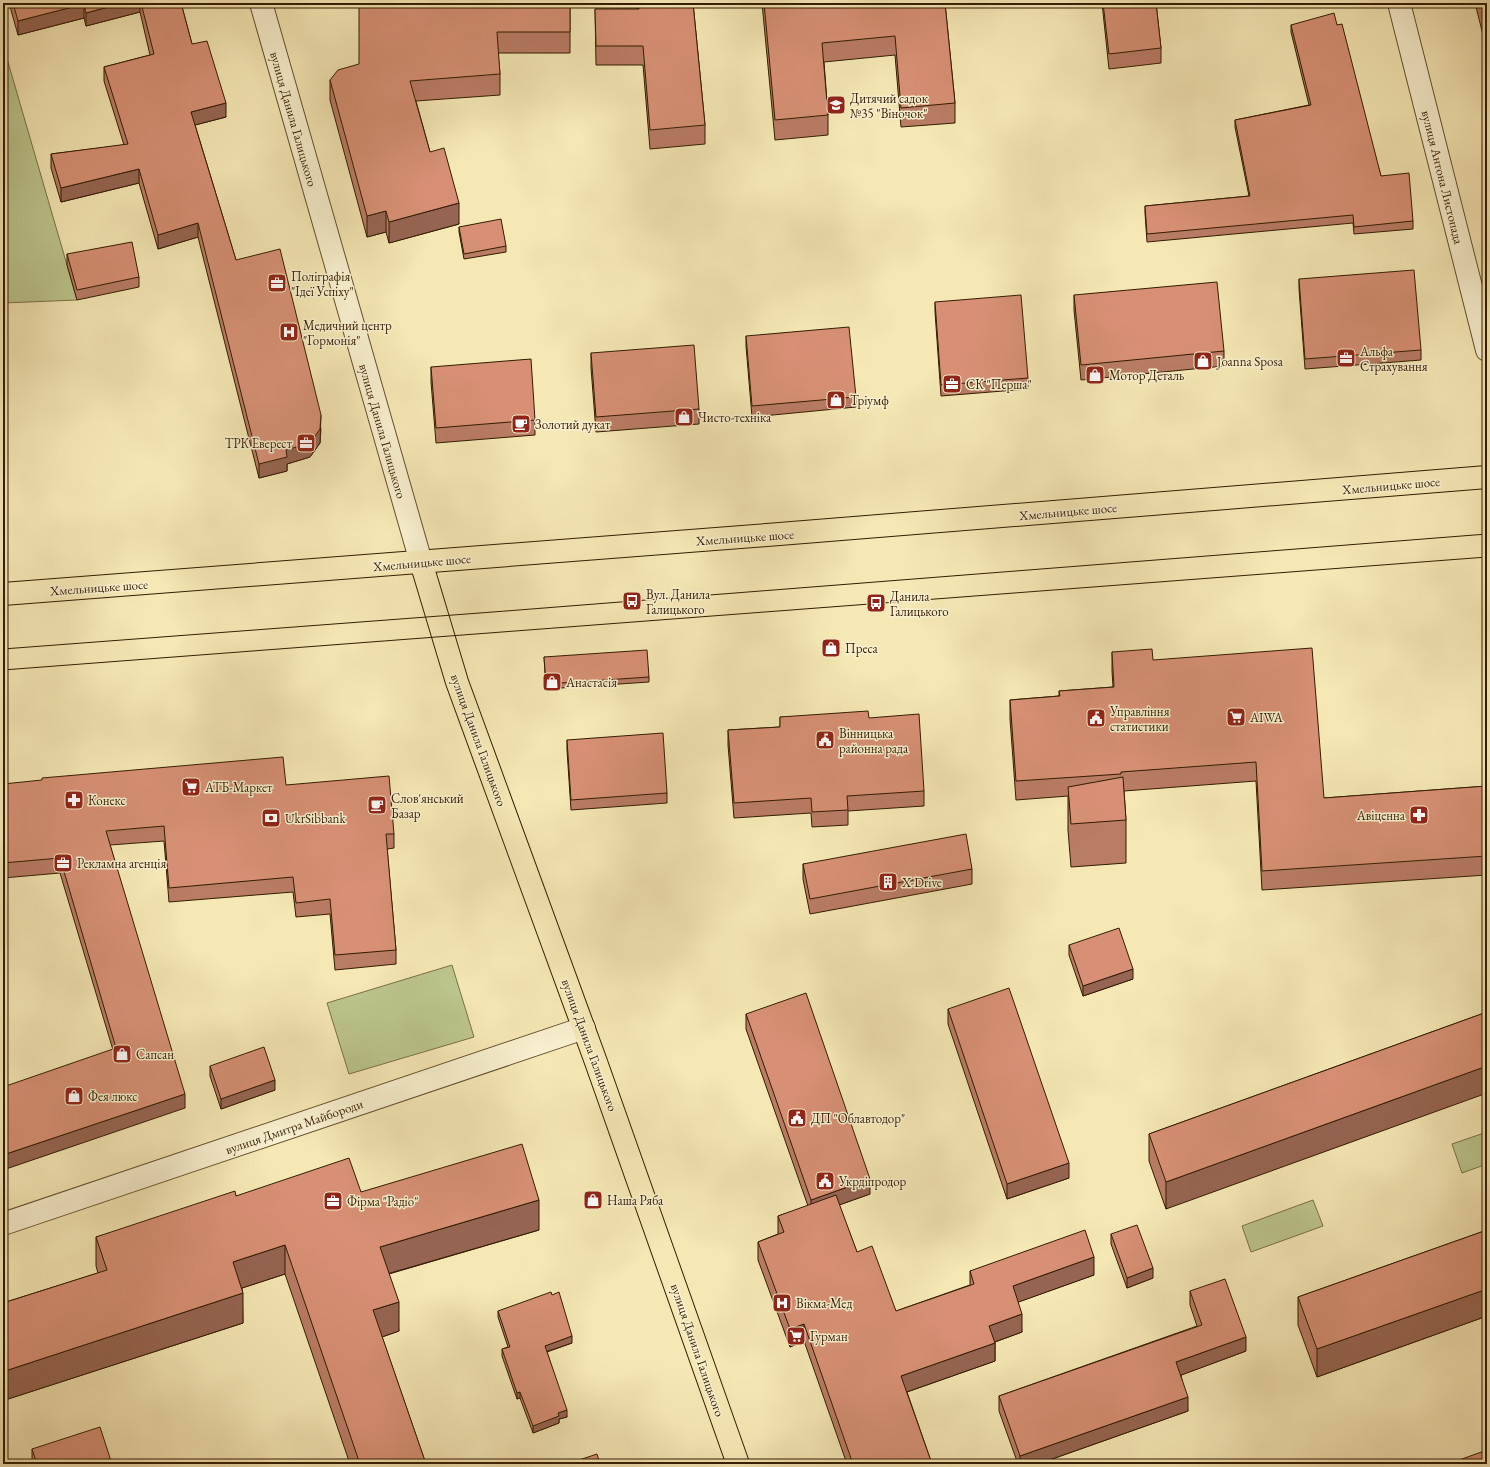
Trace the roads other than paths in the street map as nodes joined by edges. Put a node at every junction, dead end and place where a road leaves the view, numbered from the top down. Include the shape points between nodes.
1 (261, 3) edge
2 (1398, 3) edge
3 (1487, 350) edge
4 (1487, 477) edge
5 (420, 562) junction
6 (3, 594) edge
7 (584, 1028) junction
8 (3, 1224) edge
9 (738, 1464) edge

1 - 5 street, вулиця Данила Галицького
2 - 3 street, вулиця Антона Листопада
4 - 5 main road, Хмельницьке шосе
5 - 6 main road, Хмельницьке шосе
5 - 7 main road, вулиця Данила Галицького via 457,682
7 - 8 street, вулиця Дмитра Майбороди
7 - 9 main road, вулиця Данила Галицького

